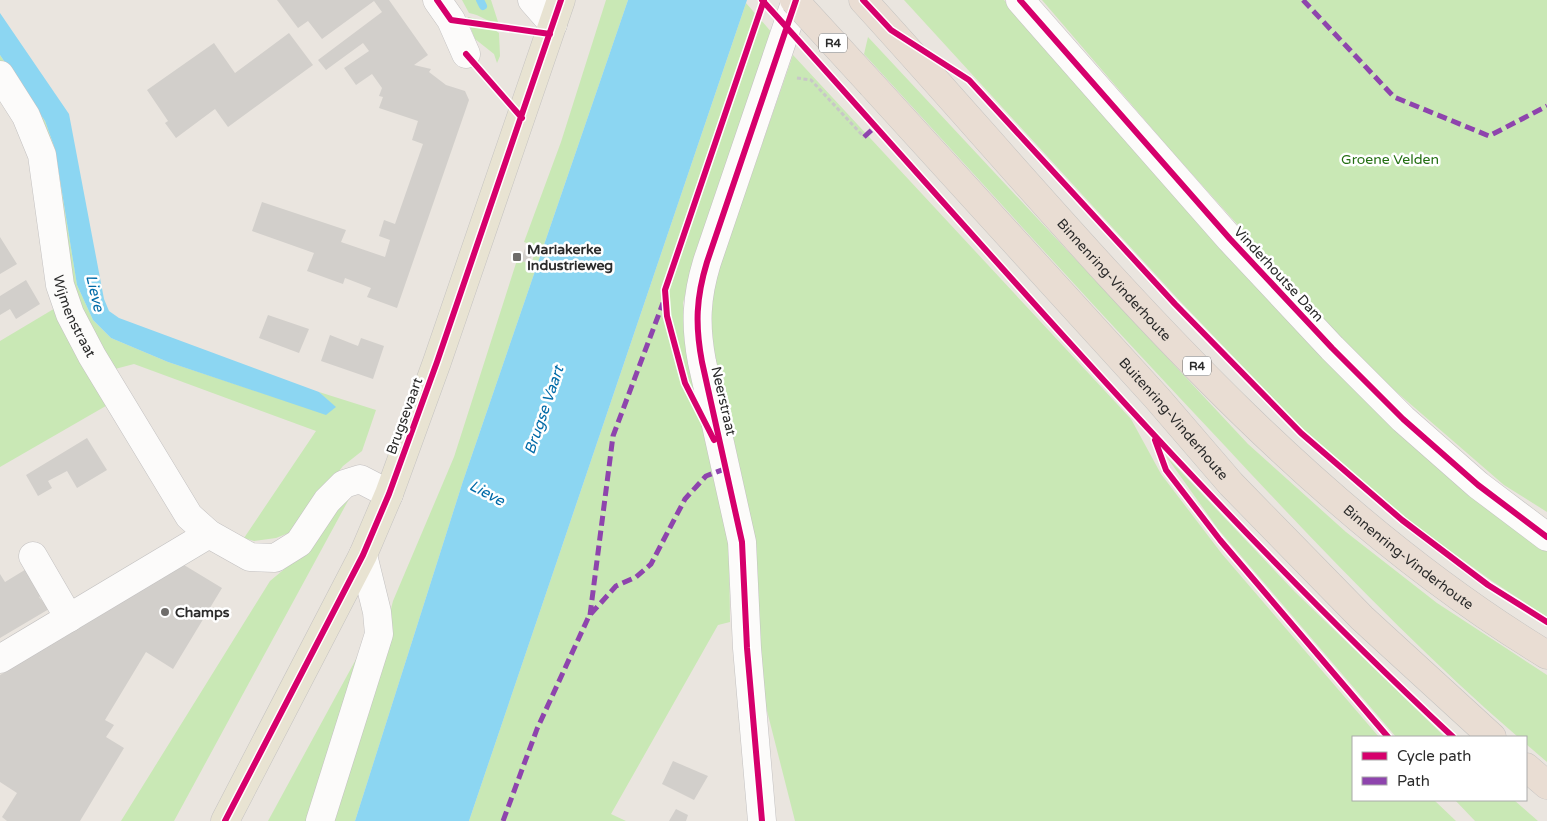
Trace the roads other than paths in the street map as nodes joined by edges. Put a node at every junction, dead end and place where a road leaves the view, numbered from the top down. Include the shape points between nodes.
1 (437, 0) edge
2 (532, 0) edge
3 (795, 0) edge
4 (863, 0) edge
5 (1020, 0) edge
6 (557, 12) edge
7 (466, 54) dead end
8 (0, 75) edge
9 (389, 494) junction
10 (208, 534) junction
11 (1547, 537) edge
12 (364, 555) junction
13 (33, 556) dead end
14 (70, 618) junction
15 (1547, 655) edge
16 (0, 659) edge
17 (1491, 736) edge
18 (1527, 768) edge
19 (1547, 785) edge
20 (224, 821) edge
21 (320, 821) edge
22 (762, 821) edge

1 - 7 street via 452,20
2 - 6 street
3 - 17 highway, Buitenring-Vinderhoute / R4, bridge via 1157,398 1231,484 1362,618
3 - 22 street, Neerstraat via 707,262 696,304 700,354 742,542 747,648
4 - 15 highway, Binnenring-Vinderhoute / R4 via 1160,329 1320,486 1413,564 1510,633
5 - 11 street, Vinderhoutse Dam via 1230,239 1332,348 1403,419 1464,473
6 - 9 main road, Brugsevaart
8 - 10 street, Wijmenstraat via 26,116 42,154 60,285 70,314 189,516
9 - 10 street, Wijmenstraat via 360,479 344,484 327,501 299,543 275,558 250,557
9 - 12 main road, Brugsevaart
10 - 14 street
12 - 20 main road, Brugsevaart
12 - 21 street via 379,634
13 - 14 street
14 - 16 street
18 - 19 highway

